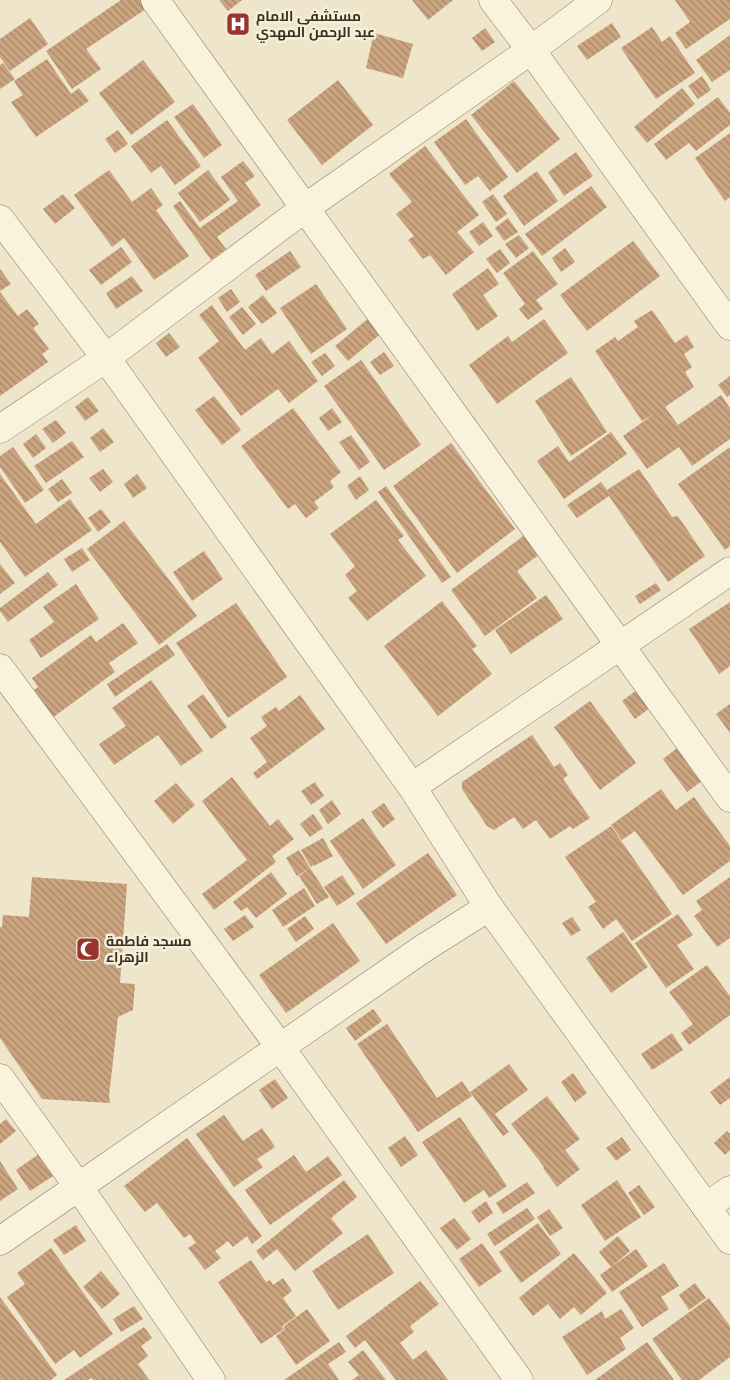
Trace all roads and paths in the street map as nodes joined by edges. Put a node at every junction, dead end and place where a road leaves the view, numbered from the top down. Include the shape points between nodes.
1 (155, 0) edge
2 (493, 0) edge
3 (598, 0) edge
4 (531, 50) junction
5 (304, 208) junction
6 (0, 219) edge
7 (730, 326) edge
8 (106, 358) junction
9 (0, 428) edge
10 (730, 571) edge
11 (620, 646) junction
12 (0, 668) edge
13 (412, 788) junction
14 (730, 798) edge
15 (489, 907) junction
16 (280, 1047) junction
17 (0, 1078) edge
18 (78, 1186) junction
19 (730, 1190) edge
20 (706, 1207) junction
21 (730, 1240) edge
22 (0, 1241) edge
23 (211, 1380) edge
24 (519, 1380) edge

1 - 5 street
2 - 4 street
3 - 4 street
4 - 5 street
4 - 7 street
5 - 8 street
5 - 11 street
6 - 8 street
8 - 9 street
8 - 13 street
10 - 11 street
11 - 13 street
11 - 14 street
12 - 16 street
13 - 15 street
15 - 16 street
15 - 20 street
16 - 18 street
16 - 24 street
17 - 18 street
18 - 22 street
18 - 23 street
19 - 20 street
20 - 21 street

